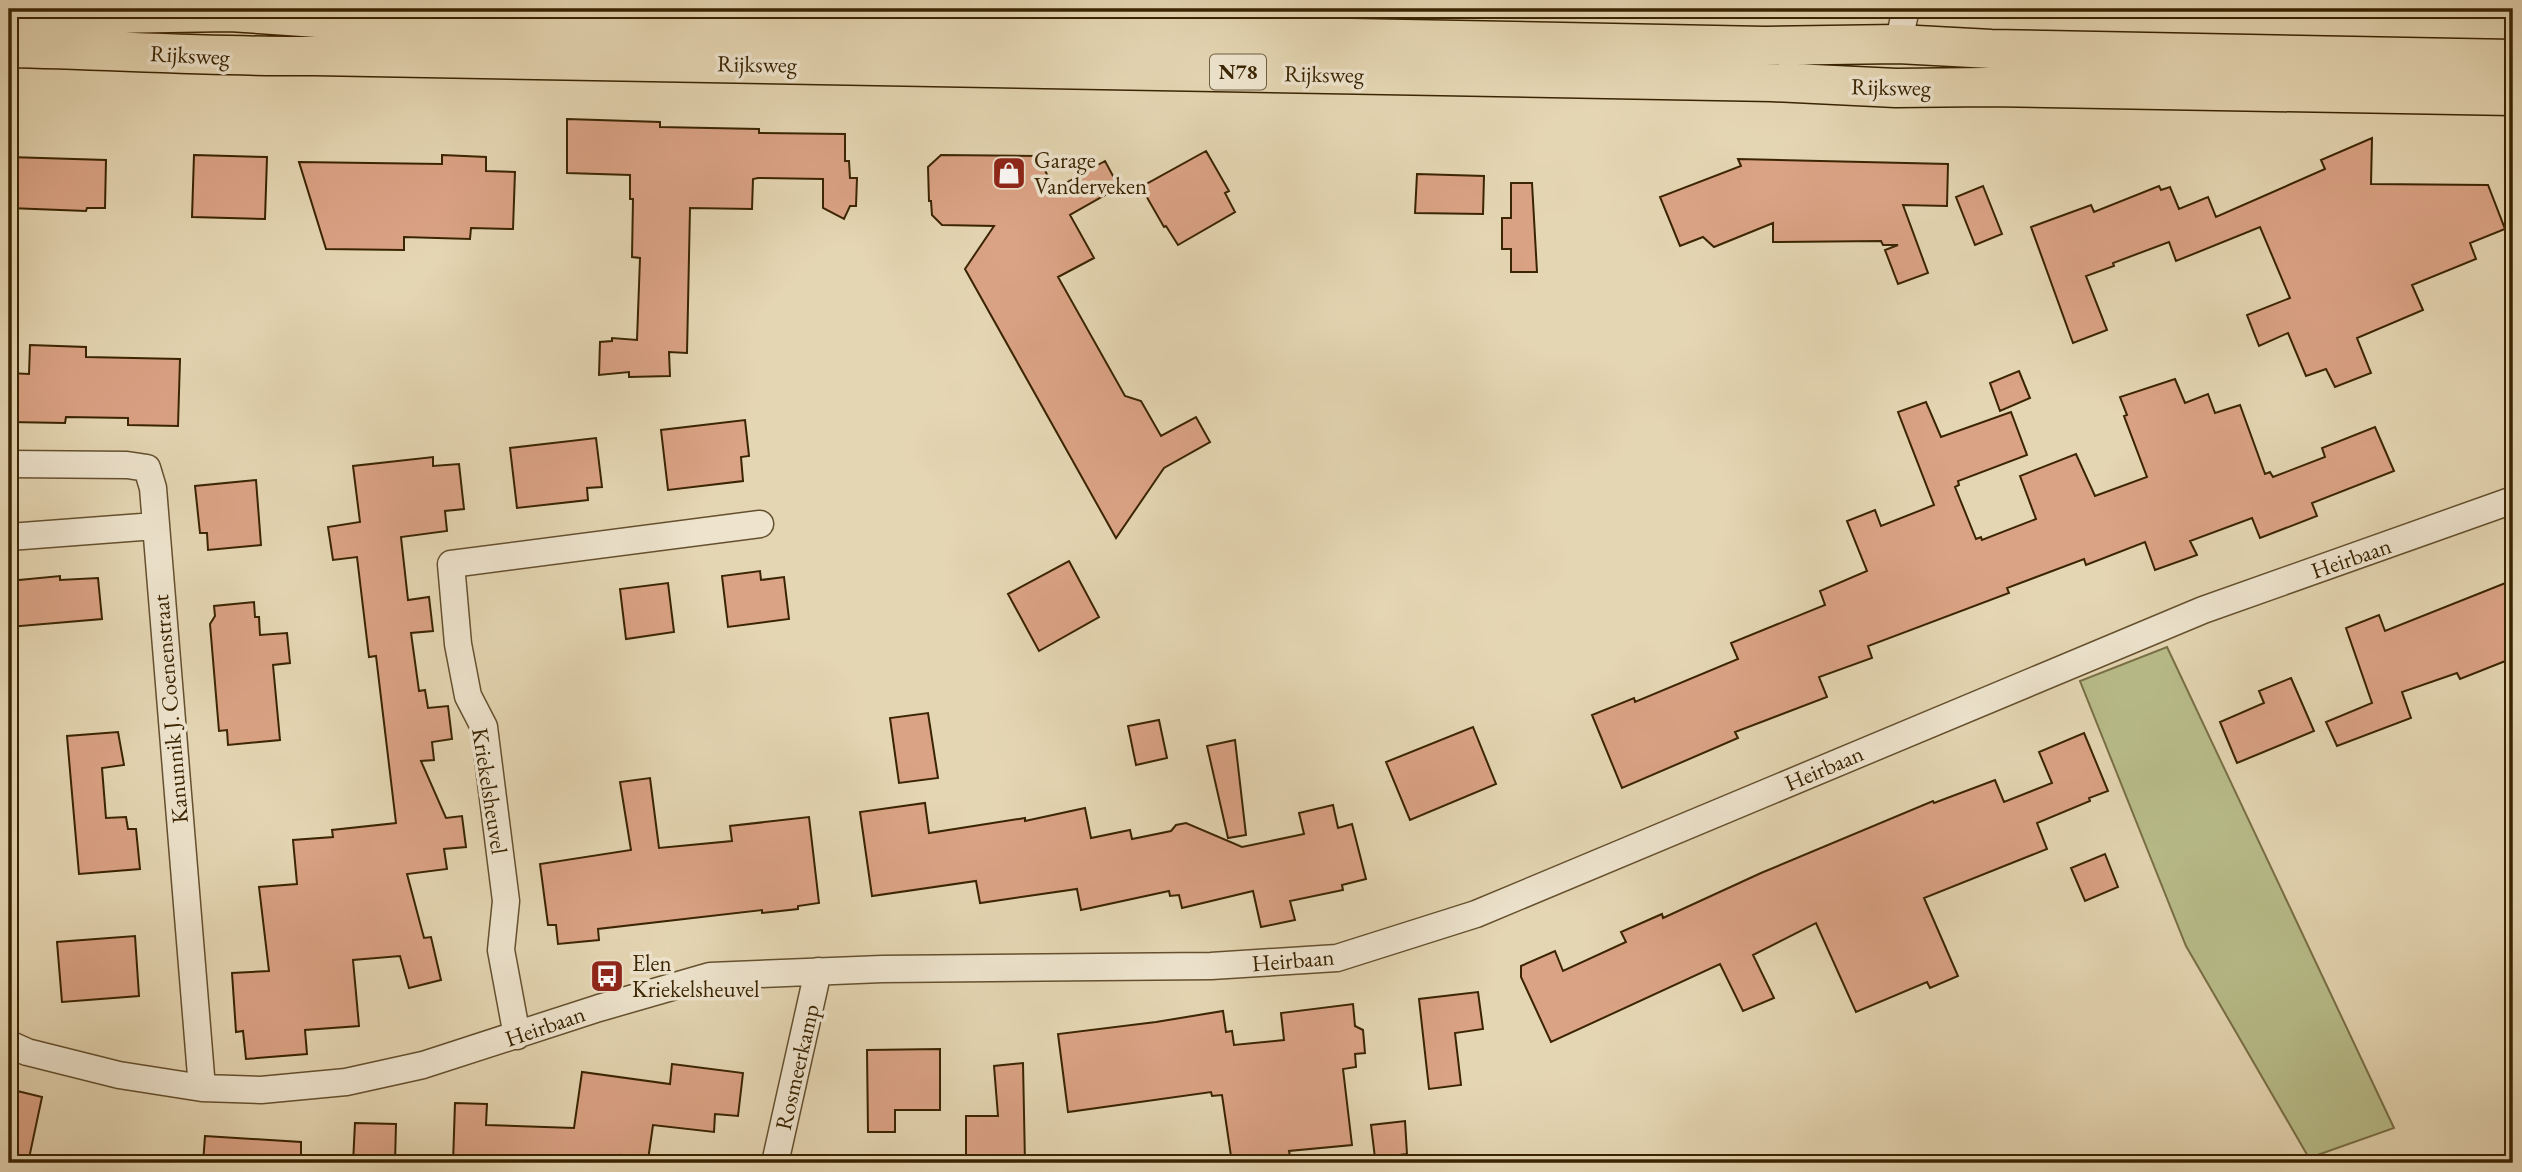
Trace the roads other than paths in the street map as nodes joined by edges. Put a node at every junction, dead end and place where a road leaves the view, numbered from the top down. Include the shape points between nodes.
1 (230, 11) edge
2 (9, 12) edge
3 (1902, 27) edge
4 (9, 48) edge
5 (2513, 59) edge
6 (2513, 96) edge
7 (9, 464) edge
8 (2513, 500) edge
9 (760, 524) dead end
10 (155, 526) junction
11 (9, 537) edge
12 (818, 971) junction
13 (517, 1036) junction
14 (9, 1044) edge
15 (202, 1088) junction
16 (775, 1163) edge

1 - 2 main road, Rijksweg / N78
1 - 3 main road, Rijksweg / N78 via 317,18 1765,46
3 - 5 main road, Rijksweg / N78 via 1991,49
4 - 6 main road, Rijksweg / N78 via 233,57
7 - 10 street, Kanunnik J. Coenenstraat via 146,468 153,488
8 - 12 street, Heirbaan via 2203,610 1476,914 1337,958 1211,966
9 - 13 street, Kriekelsheuvel via 451,564 468,696 484,727 506,901 501,950
10 - 11 street
10 - 15 street, Kanunnik J. Coenenstraat
12 - 13 street, Heirbaan via 710,976
12 - 16 street, Rosmeerkamp
13 - 15 street, Heirbaan via 424,1065 346,1082 261,1090
14 - 15 street, Heirbaan via 119,1075

